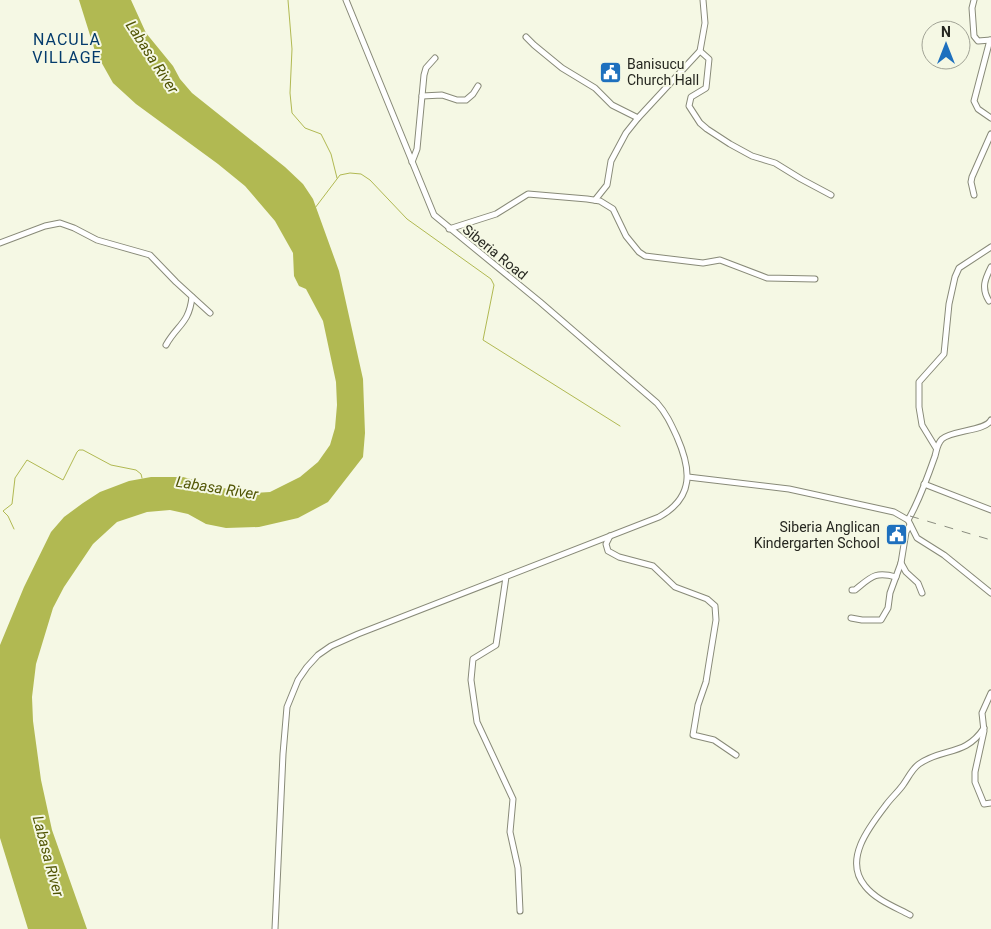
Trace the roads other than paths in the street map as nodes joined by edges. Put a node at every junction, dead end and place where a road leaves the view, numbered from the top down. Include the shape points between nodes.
1 (346, 0) edge
2 (703, 0) edge
3 (974, 0) edge
4 (526, 37) dead end
5 (990, 40) edge
6 (700, 51) junction
7 (435, 58) dead end
8 (478, 86) dead end
9 (422, 96) junction
10 (638, 118) junction
11 (991, 118) edge
12 (991, 134) edge
13 (412, 162) junction
14 (974, 194) dead end
15 (831, 195) dead end
16 (595, 200) junction
17 (449, 229) junction
18 (0, 243) edge
19 (990, 249) edge
20 (991, 267) edge
21 (815, 279) dead end
22 (192, 297) junction
23 (989, 301) dead end
24 (210, 313) dead end
25 (166, 345) dead end
26 (991, 420) edge
27 (936, 448) junction
28 (688, 477) junction
29 (924, 484) junction
30 (991, 510) edge
31 (909, 522) junction
32 (610, 535) junction
33 (900, 563) junction
34 (506, 577) junction
35 (896, 577) junction
36 (852, 590) dead end
37 (922, 593) dead end
38 (991, 593) edge
39 (851, 618) dead end
40 (991, 693) edge
41 (984, 728) junction
42 (736, 755) dead end
43 (991, 803) edge
44 (520, 911) dead end
45 (910, 915) dead end
46 (275, 929) edge

1 - 13 street, Siberia Road
2 - 6 street via 705,22
3 - 5 street via 974,36 978,41
4 - 10 street via 562,68 595,88 612,105
5 - 11 street via 974,101 978,109
6 - 10 street
6 - 15 street via 709,59 706,88 691,97 689,106 700,123 730,144 752,156 775,162
7 - 9 street via 426,68
8 - 9 street via 466,100
9 - 13 street via 417,149
10 - 16 street via 610,161 607,185
12 - 14 street via 972,177
13 - 17 street, Siberia Road via 434,215
16 - 17 street via 528,194 496,214
16 - 21 street via 613,209 626,236 645,256 703,263 720,260 767,278
17 - 28 street, Siberia Road via 657,403 683,450
18 - 22 street via 60,223 98,240 150,255
19 - 27 street via 959,268 951,294 944,354 919,382 918,407 922,425
20 - 23 street via 984,284
22 - 24 street
22 - 25 street via 185,322
26 - 27 street via 988,425 948,434
27 - 29 street
28 - 31 street via 830,497 894,512
28 - 32 street via 681,495 665,513
29 - 30 street
29 - 31 street
31 - 33 street
31 - 38 street via 917,538
32 - 34 street
32 - 42 street via 606,544 608,551 653,566 674,588 707,599 715,606 716,620 707,673 693,735 714,740
33 - 35 street
33 - 37 street via 918,583
34 - 44 street via 496,645 473,659 471,680 477,722 513,799 510,832 518,868
34 - 46 street via 332,646 302,674 287,706 285,722
35 - 36 street via 876,574
35 - 39 street via 883,618 876,621
40 - 41 street via 982,713
41 - 43 street via 975,782 984,804
41 - 45 street via 977,739 963,748 933,757 916,767 863,839 855,866 865,886 883,901

